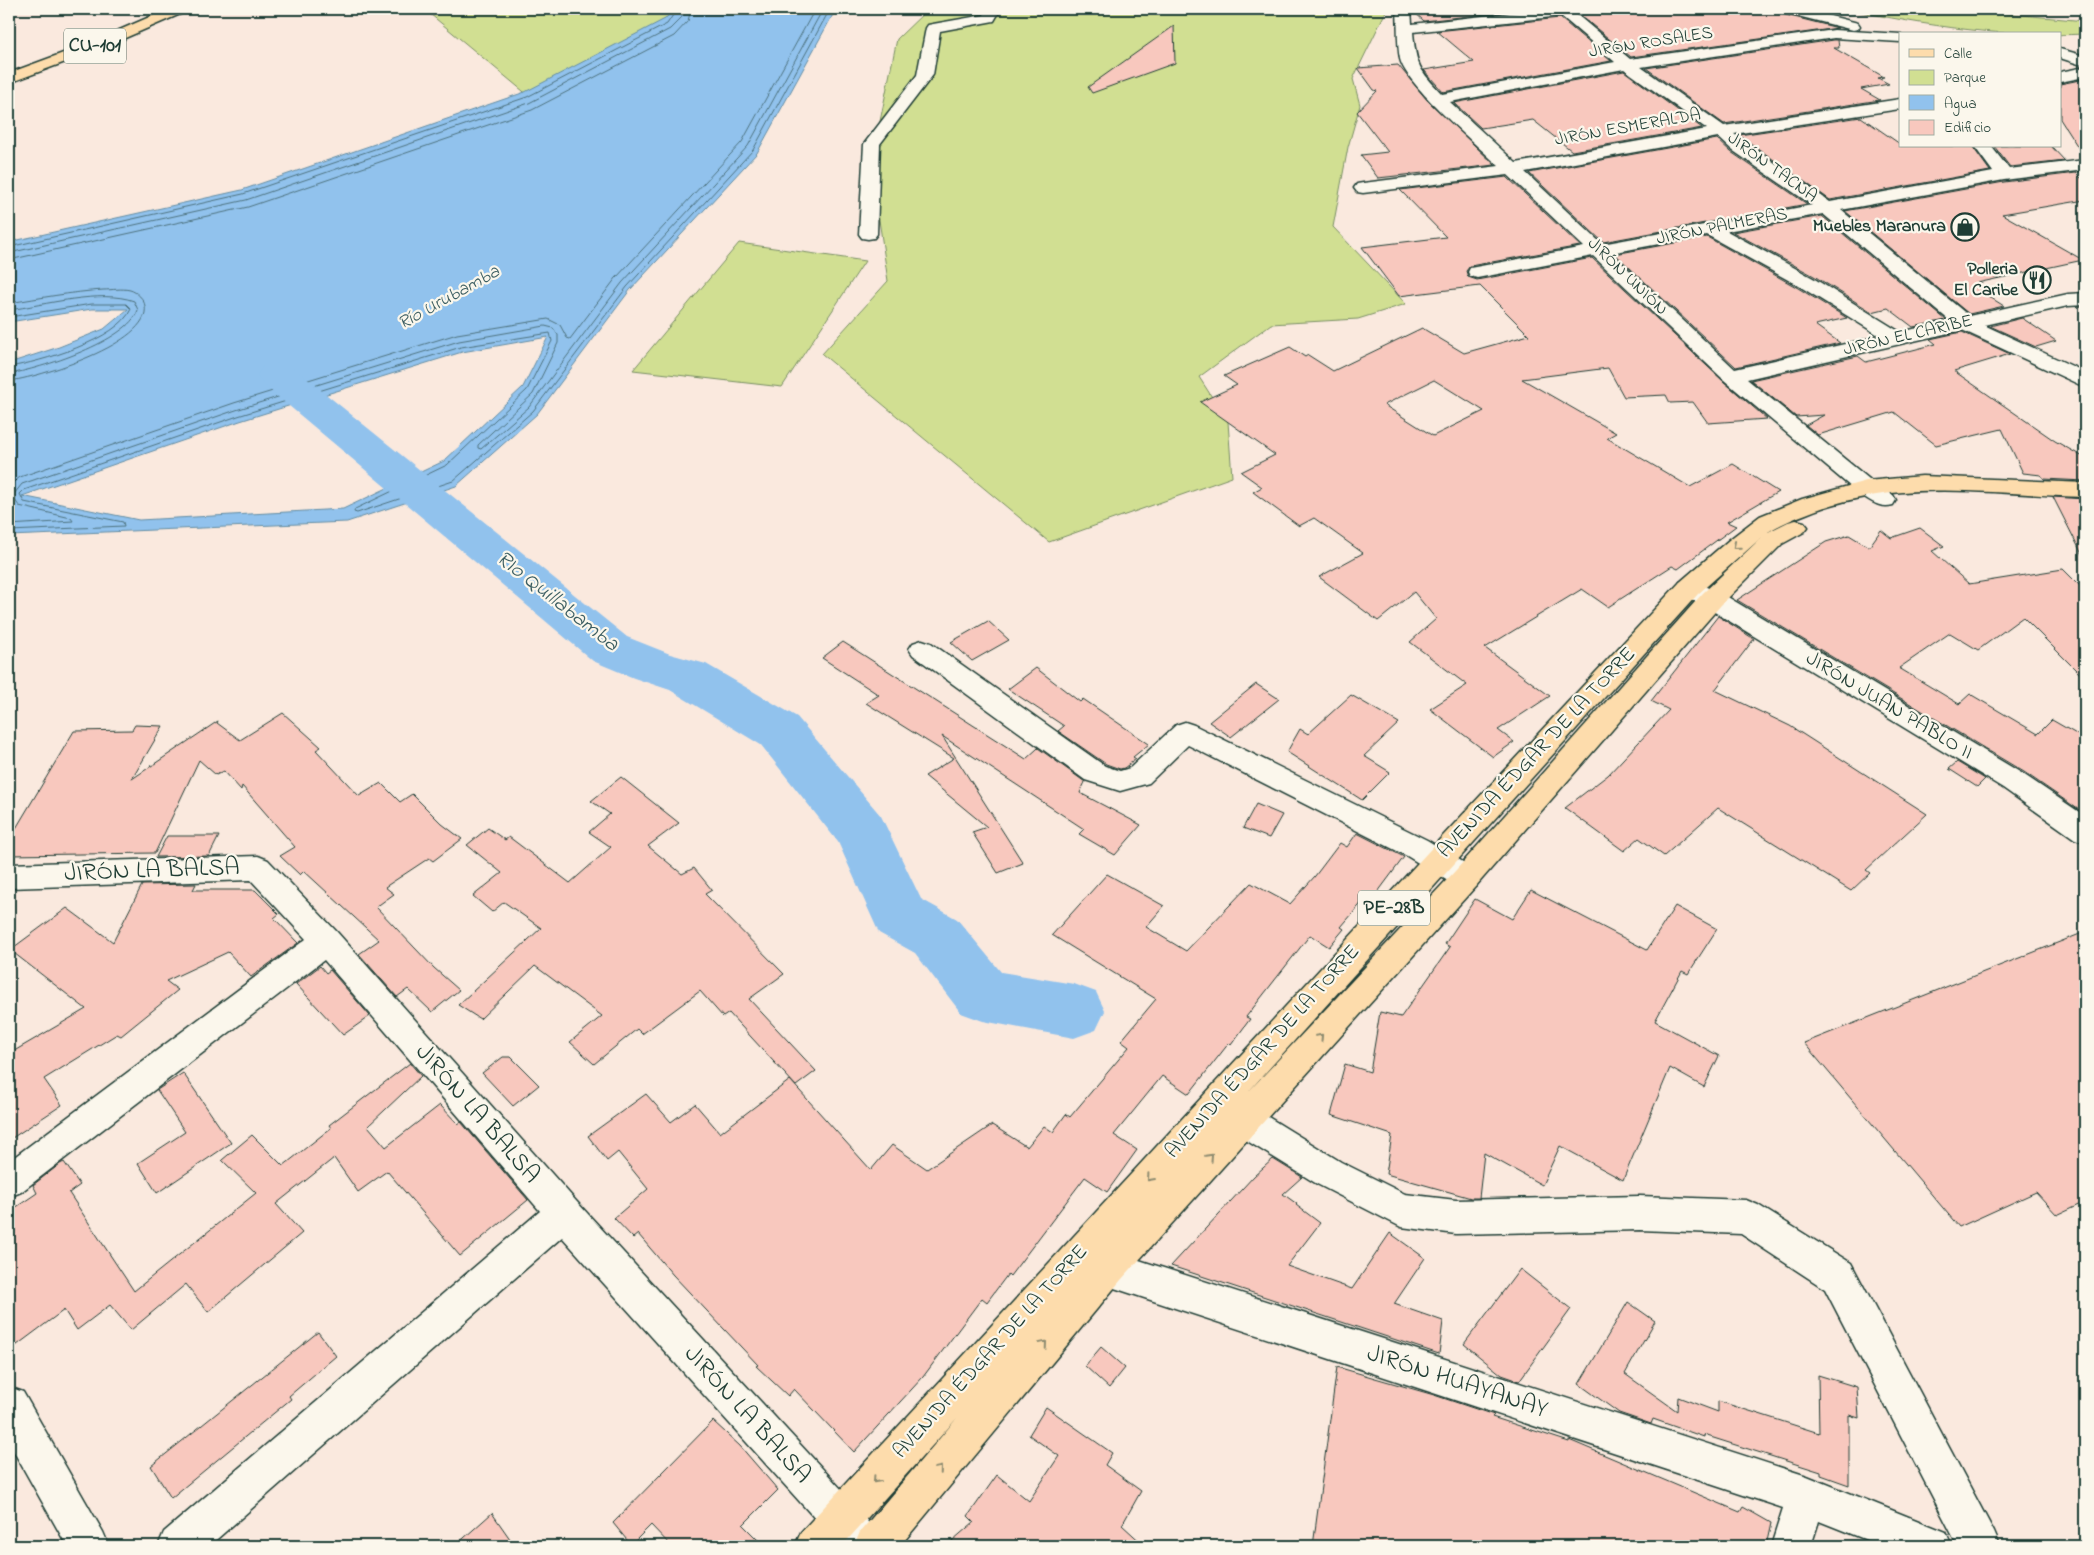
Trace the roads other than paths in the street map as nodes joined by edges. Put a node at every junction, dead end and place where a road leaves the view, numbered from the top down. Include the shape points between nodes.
1 (180, 9) edge
2 (994, 9) edge
3 (1404, 9) edge
4 (1583, 9) edge
5 (1787, 9) edge
6 (1564, 11) junction
7 (1405, 29) junction
8 (1898, 41) edge
9 (2062, 54) edge
10 (2085, 61) edge
11 (1627, 64) junction
12 (2085, 72) edge
13 (2062, 77) edge
14 (9, 78) edge
15 (1438, 99) junction
16 (1899, 104) edge
17 (1721, 131) junction
18 (1984, 148) edge
19 (2085, 165) edge
20 (1513, 169) junction
21 (2004, 175) junction
22 (1363, 188) dead end
23 (1826, 207) junction
24 (1709, 229) junction
25 (868, 234) dead end
26 (1599, 251) junction
27 (1477, 272) dead end
28 (2085, 299) edge
29 (1966, 324) junction
30 (1898, 339) junction
31 (1731, 376) junction
32 (2085, 380) edge
33 (2085, 490) edge
34 (1875, 494) junction
35 (2085, 505) edge
36 (1701, 594) junction
37 (922, 649) dead end
38 (2085, 831) edge
39 (1438, 860) junction
40 (9, 876) edge
41 (1466, 878) junction
42 (326, 941) junction
43 (1244, 1120) junction
44 (9, 1181) edge
45 (564, 1213) junction
46 (1108, 1268) junction
47 (9, 1406) edge
48 (1807, 1496) junction
49 (841, 1518) junction
50 (89, 1546) edge
51 (178, 1546) edge
52 (815, 1546) edge
53 (861, 1546) edge
54 (874, 1546) edge
55 (1791, 1546) edge
56 (1932, 1546) edge
57 (1980, 1546) edge

1 - 14 main road, CU-101
2 - 25 street via 989,18 933,28 925,75 872,144
3 - 7 street, JIRÓN UNIÓN
4 - 6 street
5 - 8 street
6 - 7 street
6 - 11 street, JIRÓN TACNA
7 - 15 street, JIRÓN UNIÓN via 1408,60 1420,80
8 - 11 street, JIRÓN ROSALES via 1834,34
9 - 10 street
11 - 15 street, JIRÓN ROSALES
11 - 17 street, JIRÓN TACNA
12 - 13 street
15 - 20 street, JIRÓN UNIÓN
16 - 17 street, JIRÓN ESMERALDA
17 - 20 street, JIRÓN ESMERALDA
17 - 23 street, JIRÓN TACNA
18 - 21 street
19 - 21 street, JIRÓN PALMERAS
20 - 22 street, JIRÓN ESMERALDA
20 - 26 street, JIRÓN UNIÓN
21 - 23 street, JIRÓN PALMERAS
23 - 24 street, JIRÓN PALMERAS
23 - 29 street, JIRÓN TACNA
24 - 26 street, JIRÓN PALMERAS
24 - 30 street via 1790,272
26 - 27 street, JIRÓN PALMERAS
26 - 31 street, JIRÓN UNIÓN
28 - 29 street, JIRÓN EL CARIBE via 2068,300
29 - 30 street, JIRÓN EL CARIBE
29 - 32 street, JIRÓN TACNA
30 - 31 street, JIRÓN EL CARIBE
31 - 34 street, JIRÓN UNIÓN
33 - 34 main road, AVENIDA ÉDGAR DE LA TORRE / PE-28B via 1922,483
34 - 35 main road, AVENIDA ÉDGAR DE LA TORRE / PE-28B via 2010,498
34 - 36 main road, AVENIDA ÉDGAR DE LA TORRE / PE-28B via 1806,522 1774,539
36 - 38 street, JIRÓN JUAN PABLO II via 2013,781
36 - 39 main road, AVENIDA ÉDGAR DE LA TORRE / PE-28B
36 - 41 main road, AVENIDA ÉDGAR DE LA TORRE / PE-28B
37 - 39 street via 1096,773 1120,781 1138,776 1185,732
39 - 41 street
39 -> 49 main road, AVENIDA ÉDGAR DE LA TORRE / PE-28B
40 - 42 street, JIRÓN LA BALSA via 258,868
43 -> 41 main road, AVENIDA ÉDGAR DE LA TORRE / PE-28B
42 - 44 street
42 - 45 street, JIRÓN LA BALSA
46 -> 43 main road, AVENIDA ÉDGAR DE LA TORRE / PE-28B
43 - 57 street via 1330,1173 1401,1210 1456,1217 1640,1213 1746,1217 1838,1276
45 - 49 street, JIRÓN LA BALSA
45 - 51 street
46 - 48 street, JIRÓN HUAYANAY
54 -> 46 main road, AVENIDA ÉDGAR DE LA TORRE / PE-28B
47 - 50 street
48 - 55 street
48 - 56 street, JIRÓN HUAYANAY
49 - 52 main road, AVENIDA ÉDGAR DE LA TORRE / PE-28B
49 - 53 street, JIRÓN LA BALSA

